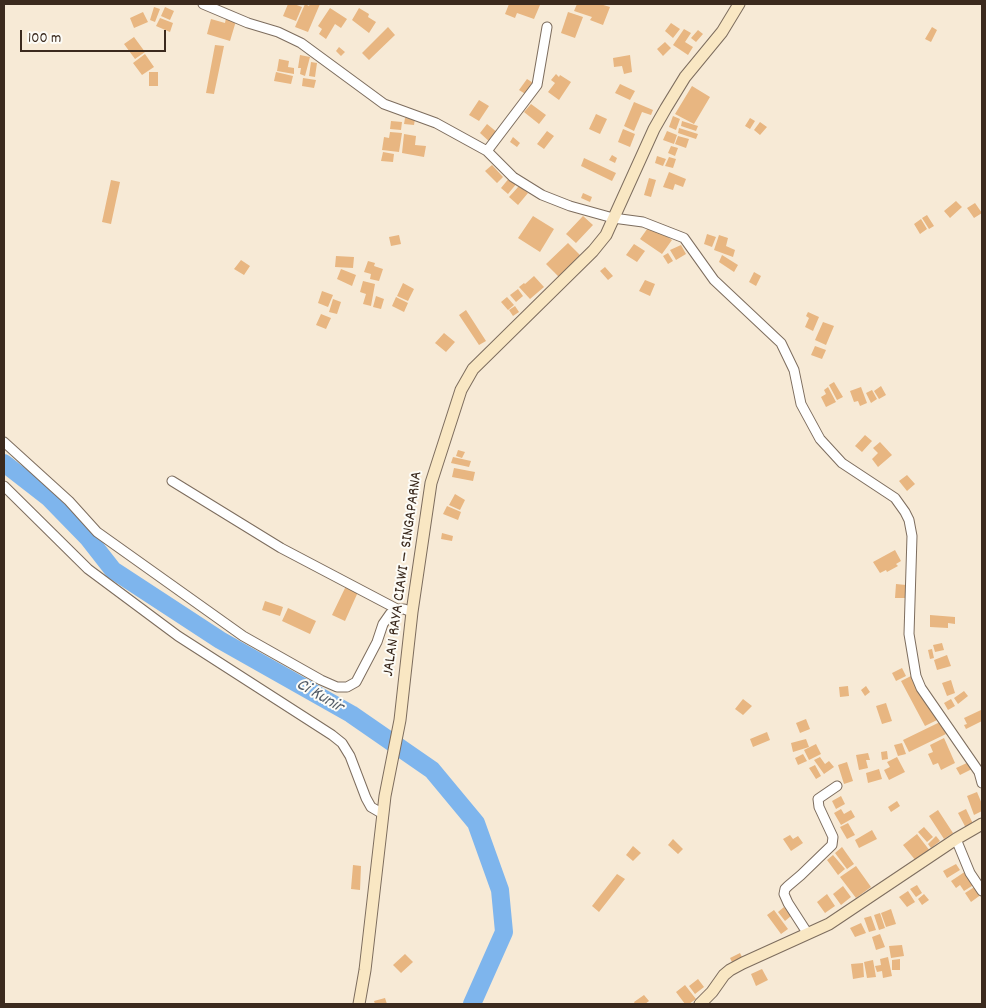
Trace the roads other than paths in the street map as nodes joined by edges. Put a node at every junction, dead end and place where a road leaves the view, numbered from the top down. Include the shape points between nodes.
1 (203, 4) edge
2 (739, 4) edge
3 (547, 28) dead end
4 (487, 151) junction
5 (613, 218) junction
6 (4, 442) edge
7 (172, 481) dead end
8 (4, 486) edge
9 (397, 609) junction
10 (412, 612) junction
11 (982, 783) edge
12 (837, 786) dead end
13 (383, 814) junction
14 (982, 824) edge
15 (956, 839) junction
16 (982, 891) edge
17 (808, 934) junction
18 (359, 1004) edge
19 (700, 1004) edge

1 - 4 street via 301,43 384,104 436,123
2 - 5 main road, JALAN RAYA CIAWI — SINGAPARNA via 666,108
3 - 4 street via 537,85
4 - 5 street via 513,177 542,195
5 - 10 main road, JALAN RAYA CIAWI — SINGAPARNA via 606,236 593,251 466,379 431,483
5 - 11 street via 643,222 684,238 714,280 781,343 794,370 801,404 820,439 842,463 895,498 905,512 912,536 908,634 916,676 975,766
6 - 9 street via 97,532 243,636 320,680 337,687 347,687 356,682 383,624
7 - 9 street via 281,548
8 - 13 street via 88,569 178,636 342,743 371,807
9 - 10 street
10 - 13 main road, JALAN RAYA CIAWI — SINGAPARNA via 400,720
12 - 17 street via 818,799 833,837 832,845 788,886 784,894
13 - 18 main road, JALAN RAYA CIAWI — SINGAPARNA
14 - 15 main road
15 - 16 street via 970,873
15 - 17 main road via 829,924
17 - 19 main road via 730,970

